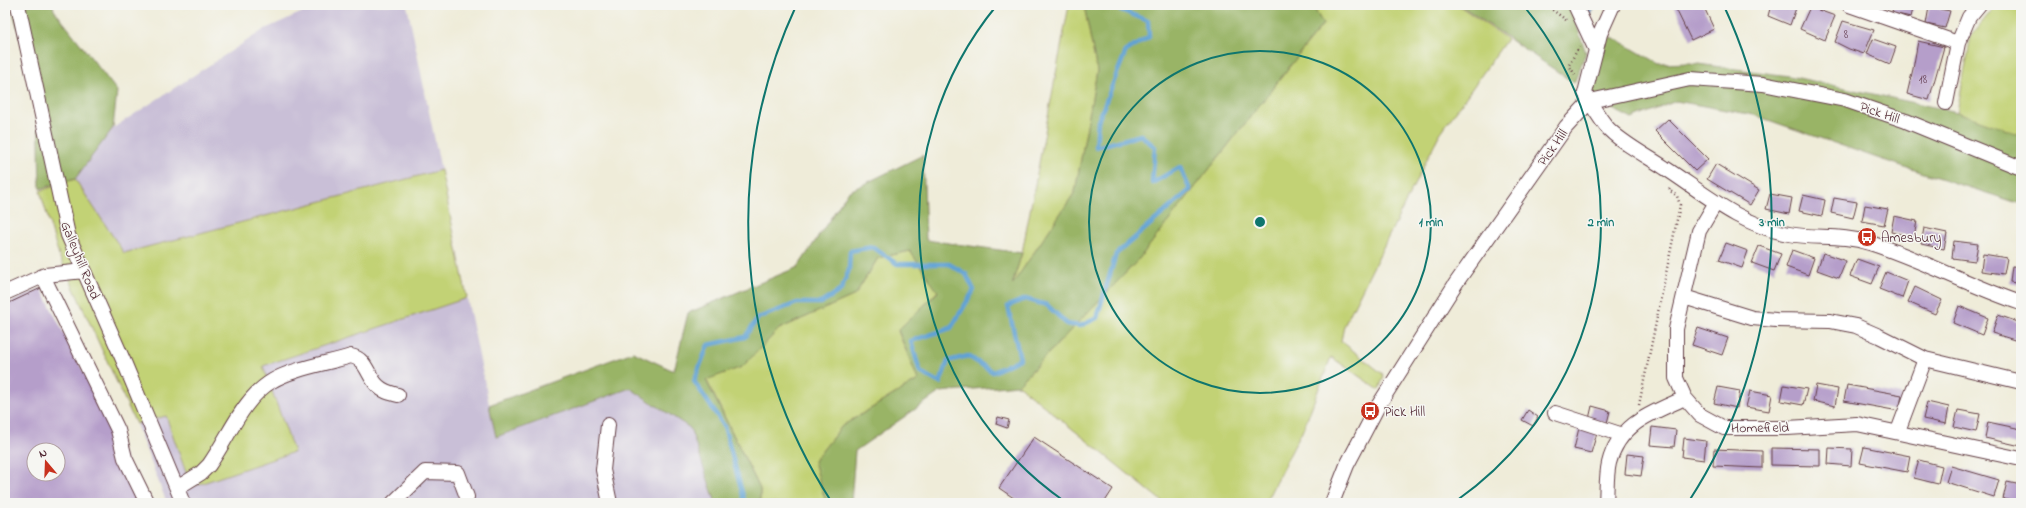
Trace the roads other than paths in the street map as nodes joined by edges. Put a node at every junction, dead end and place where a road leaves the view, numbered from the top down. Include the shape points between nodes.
1 (18, 5) edge
2 (1575, 5) edge
3 (1614, 5) edge
4 (1849, 5) edge
5 (1979, 5) edge
6 (1958, 43) junction
7 (1596, 50) junction
8 (1588, 97) junction
9 (1946, 103) dead end
10 (2021, 168) edge
11 (1715, 204) junction
12 (84, 271) junction
13 (43, 276) junction
14 (5, 294) edge
15 (1684, 297) junction
16 (2021, 304) edge
17 (1925, 359) junction
18 (2021, 382) edge
19 (398, 395) dead end
20 (1685, 398) junction
21 (1555, 413) dead end
22 (608, 425) dead end
23 (1898, 431) junction
24 (1623, 435) junction
25 (2021, 459) edge
26 (176, 488) junction
27 (467, 497) dead end
28 (147, 503) edge
29 (183, 503) edge
30 (393, 503) edge
31 (610, 503) edge
32 (1332, 503) edge
33 (1606, 503) edge

1 - 12 street, Galleyhill Road via 68,235
2 - 7 street
3 - 7 street via 1600,34
4 - 6 street
5 - 6 street via 1968,17
6 - 9 street
7 - 8 street
8 - 10 street, Pick Hill via 1690,79 1763,84 1845,100 1906,121
8 - 11 street via 1607,127
8 - 32 street, Pick Hill via 1456,283 1378,406 1347,465
11 - 15 street, Homefield via 1699,231
11 - 16 street via 1748,222 1790,235 1837,236 1869,242
12 - 13 street
12 - 26 street, Galleyhill Road
13 - 14 street
13 - 28 street via 118,430 125,458
15 - 17 street via 1752,318 1830,321 1856,326
15 - 20 street, Homefield via 1676,329 1676,378
17 - 18 street
17 - 23 street
19 - 26 street via 378,387 364,363 351,356 287,374 258,391 210,465
20 - 23 street, Homefield via 1700,415 1724,428 1857,424
20 - 24 street via 1644,417 1626,429
21 - 24 street
22 - 31 street via 603,470
23 - 25 street, Homefield
24 - 33 street via 1614,447 1609,464
26 - 29 street, Galleyhill Road
27 - 30 street via 458,473 425,472

